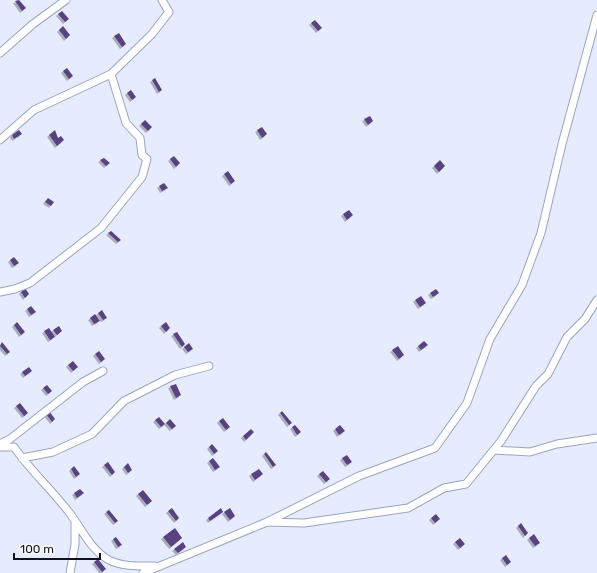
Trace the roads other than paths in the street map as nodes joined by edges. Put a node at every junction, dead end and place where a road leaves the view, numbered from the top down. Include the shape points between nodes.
1 (66, 0) edge
2 (162, 0) edge
3 (597, 15) edge
4 (0, 53) edge
5 (111, 74) junction
6 (0, 140) edge
7 (0, 292) edge
8 (597, 300) edge
9 (209, 366) dead end
10 (103, 371) dead end
11 (597, 438) edge
12 (0, 444) edge
13 (0, 447) edge
14 (494, 450) junction
15 (22, 458) junction
16 (76, 522) junction
17 (267, 522) junction
18 (160, 570) edge
19 (70, 573) edge
20 (143, 573) edge

1 - 4 street
2 - 5 street via 169,12 152,34
3 - 17 street via 541,233 522,285 490,339 467,402 435,448 359,476
5 - 6 street via 34,110
5 - 7 street via 126,123 140,138 142,155 147,159 142,177 101,228 30,283
8 - 14 street via 585,319 567,337 548,374 536,386
9 - 15 street via 175,375 124,401 92,434 52,452
10 - 12 street via 83,382
11 - 14 street via 557,444 530,452
13 - 15 street via 14,447
14 - 17 street via 466,484 444,488 408,508 304,523
15 - 16 street
16 - 18 street via 96,549 109,560
16 - 19 street
17 - 18 street
18 - 20 street

